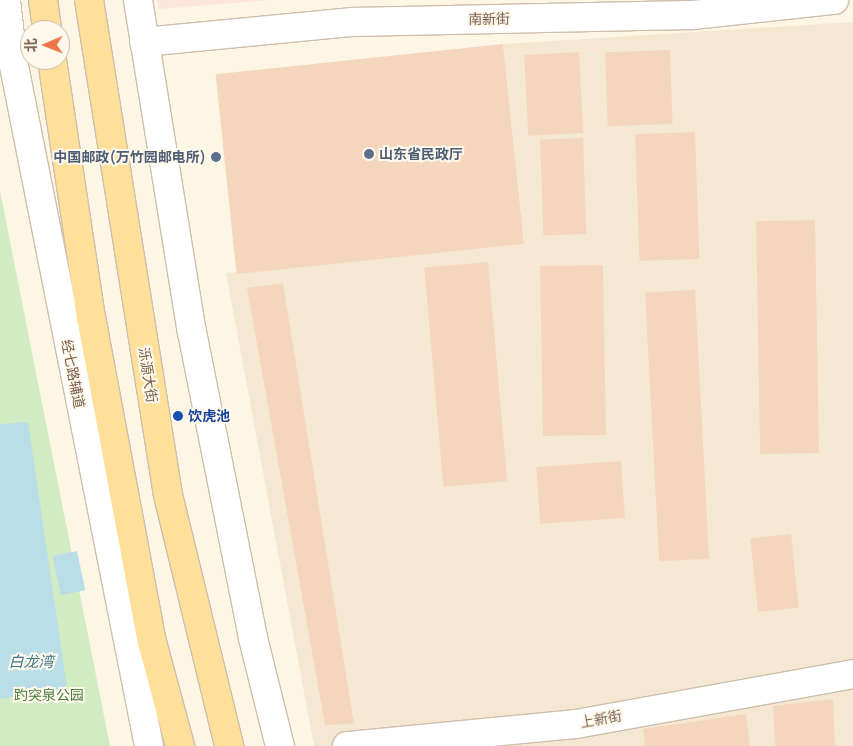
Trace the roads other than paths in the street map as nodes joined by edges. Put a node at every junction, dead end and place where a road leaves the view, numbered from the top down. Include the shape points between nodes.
1 (6, 0) edge
2 (43, 0) edge
3 (88, 0) edge
4 (138, 0) edge
5 (834, 0) edge
6 (46, 20) edge
7 (144, 42) junction
8 (54, 70) edge
9 (853, 674) edge
10 (543, 737) edge
11 (149, 746) edge
12 (180, 746) edge
13 (229, 746) edge
14 (280, 746) edge
15 (347, 746) edge

1 - 11 street, 经七路辅道 via 12,61
2 - 6 main road
3 - 13 main road, 泺源大街 via 168,495
4 - 7 street
5 - 7 street, 南新街 via 693,15 353,22
7 - 14 street via 192,332 253,638
8 - 12 main road via 93,326 152,642
9 - 10 street, 上新街
10 - 15 street, 上新街

